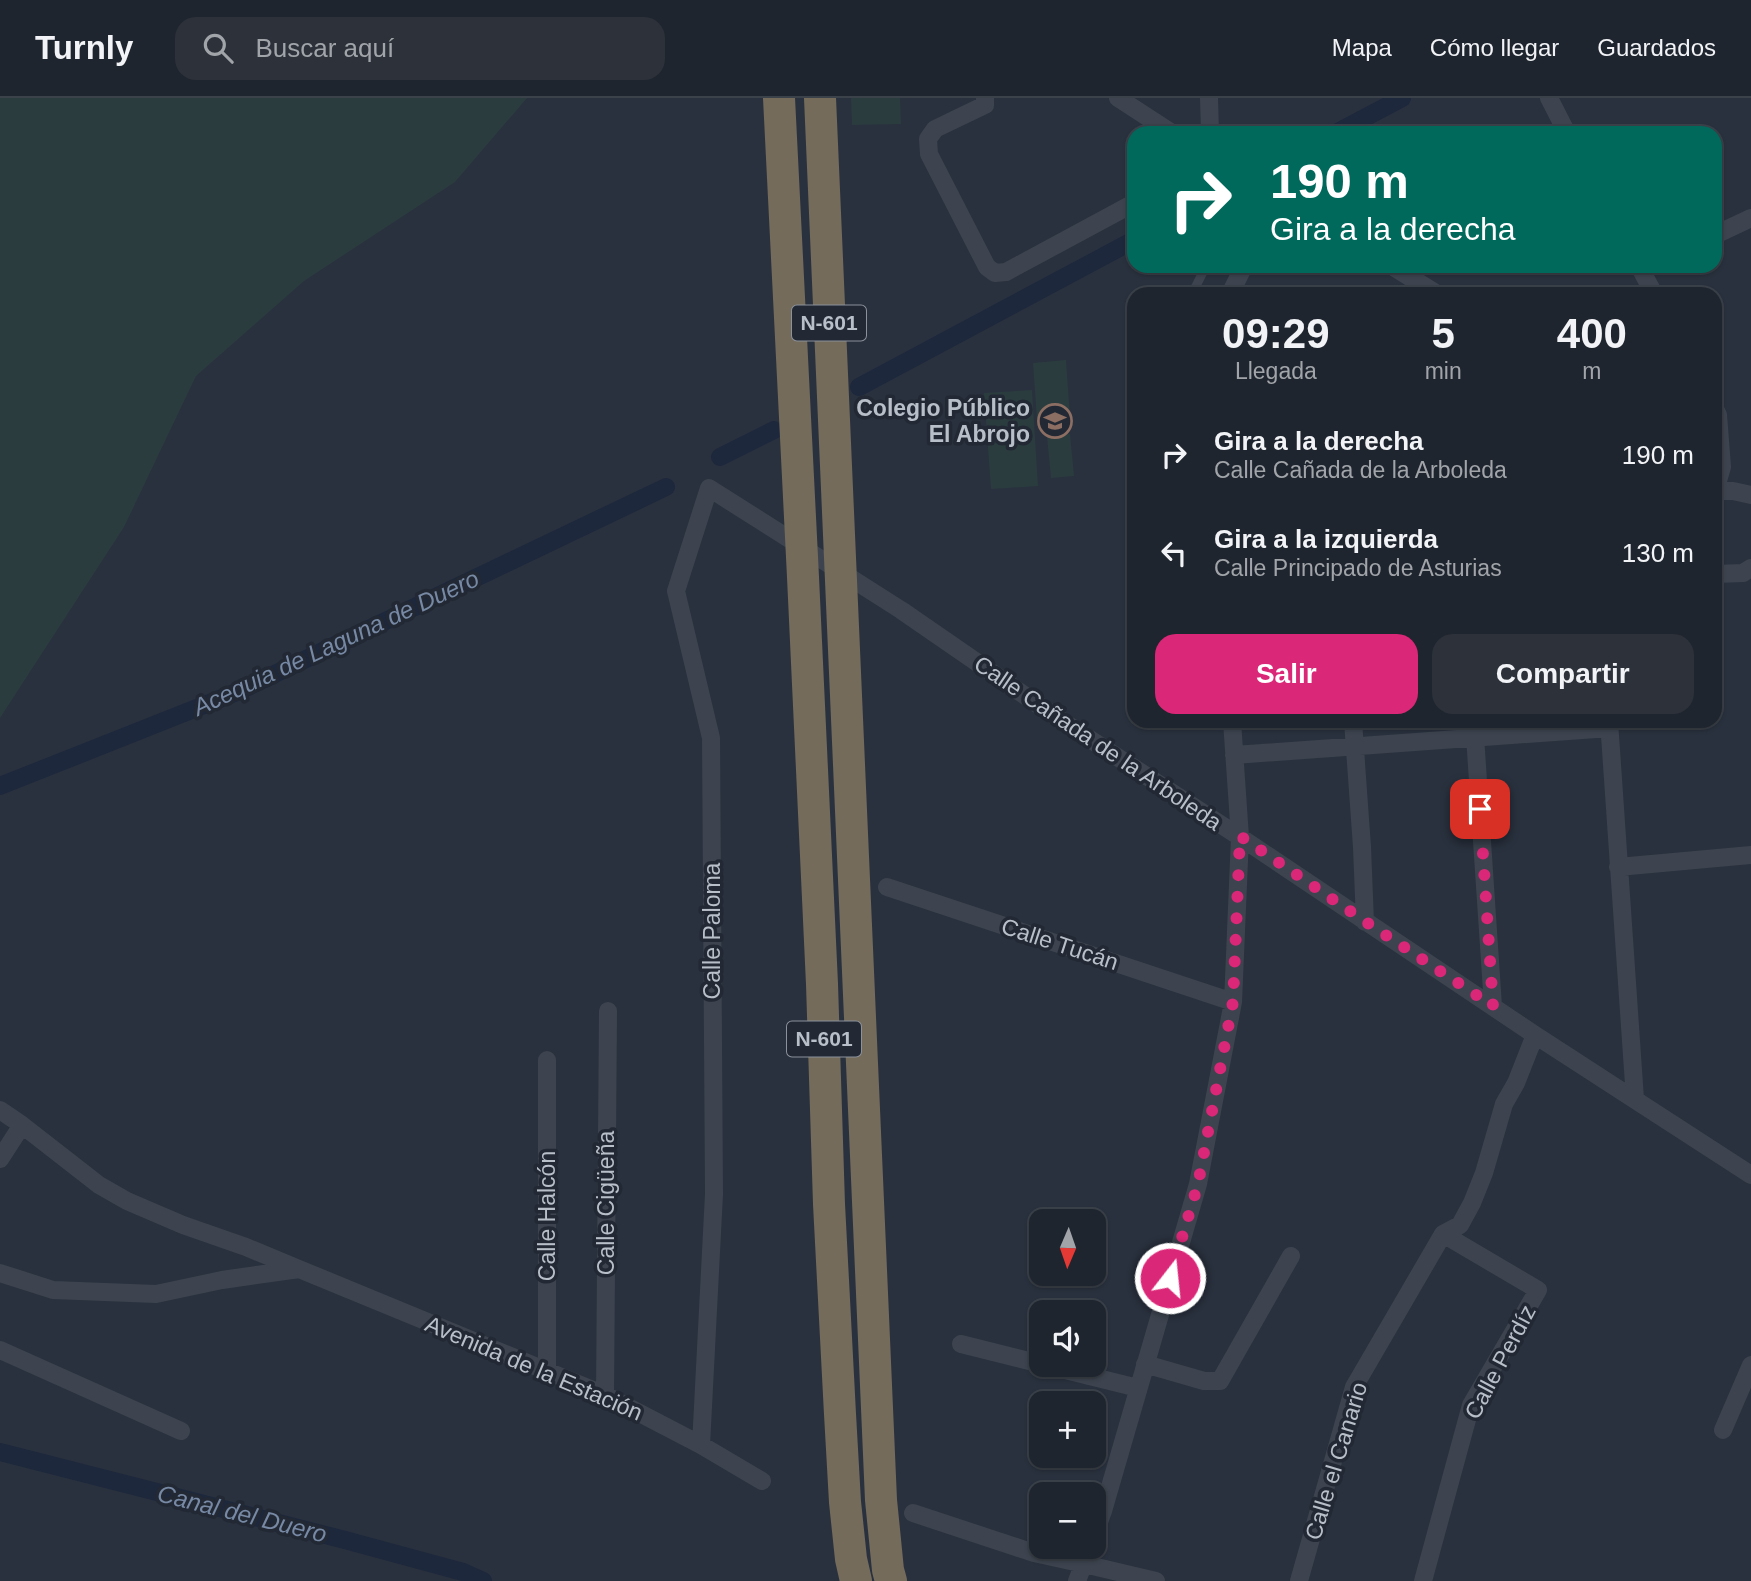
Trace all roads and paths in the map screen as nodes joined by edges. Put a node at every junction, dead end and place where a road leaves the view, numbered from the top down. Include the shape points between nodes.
1 (779, 98) edge
2 (820, 98) edge
3 (985, 98) edge
4 (1118, 98) edge
5 (1209, 98) edge
6 (1549, 98) edge
7 (1161, 126) edge
8 (1210, 126) edge
9 (1563, 126) edge
10 (1127, 207) edge
11 (1751, 218) edge
12 (1722, 232) edge
13 (1403, 273) edge
14 (1426, 287) edge
15 (1722, 491) edge
16 (1751, 495) edge
17 (761, 521) joint
18 (1722, 574) edge
19 (1748, 574) edge
20 (1232, 728) edge
21 (1354, 728) edge
22 (1502, 728) edge
23 (1610, 728) edge
24 (1475, 729) edge
25 (1355, 747) junction
26 (1234, 755) junction
27 (1240, 836) junction
28 (1751, 855) edge
29 (1618, 867) junction
30 (887, 887) dead end
31 (1366, 922) junction
32 (1233, 1002) junction
33 (1493, 1006) junction
34 (608, 1011) dead end
35 (1535, 1035) junction
36 (547, 1060) dead end
37 (1635, 1099) junction
38 (0, 1110) edge
39 (22, 1125) junction
40 (0, 1159) edge
41 (1751, 1175) edge
42 (1443, 1234) junction
43 (1291, 1256) dead end
44 (299, 1269) junction
45 (0, 1273) edge
46 (961, 1344) dead end
47 (0, 1350) edge
48 (1029, 1361) edge
49 (1145, 1364) junction
50 (1751, 1365) edge
51 (547, 1371) junction
52 (1093, 1377) edge
53 (1138, 1388) junction
54 (605, 1395) junction
55 (1723, 1430) dead end
56 (181, 1431) dead end
57 (701, 1445) junction
58 (762, 1481) dead end
59 (1106, 1499) edge
60 (913, 1513) dead end
61 (1029, 1551) edge
62 (1085, 1559) edge
63 (1098, 1559) edge
64 (856, 1581) edge
65 (891, 1581) edge
66 (1077, 1581) edge
67 (1156, 1581) edge
68 (1299, 1581) edge
69 (1423, 1581) edge

1 - 64 highway, N-601 via 839,1401 845,1502
2 - 65 highway, N-601 via 881,1500
3 - 10 street via 985,106 935,129 928,139 929,154 995,273 1006,272
4 - 7 street
5 - 8 street
6 - 9 street
11 - 12 street
13 - 14 street
15 - 16 street
17 - 27 street, Calle Cañada de la Arboleda
17 - 57 street, Calle Paloma via 709,488 676,591 711,738 714,1194
18 - 19 street
20 - 26 street
21 - 25 street
22 - 24 street
23 - 29 street
24 - 25 street
24 - 33 street
25 - 26 street
25 - 31 street
26 - 27 street
27 - 31 street, Calle Cañada de la Arboleda
27 - 32 street
28 - 29 street
29 - 37 street
30 - 32 street, Calle Tucán
31 - 33 street, Calle Cañada de la Arboleda
32 - 49 street via 1198,1184
33 - 35 street, Calle Cañada de la Arboleda
34 - 54 street, Calle Cigüeña
35 - 37 street, Calle Cañada de la Arboleda
35 - 42 street, Calle el Canario via 1504,1104 1472,1203 1460,1225
36 - 51 street, Calle Halcón
37 - 41 street, Calle Cañada de la Arboleda
38 - 39 street, Avenida de la Estación
39 - 40 street
39 - 44 street, Avenida de la Estación via 127,1201
42 - 68 street, Calle el Canario via 1354,1387
42 - 69 street, Calle Perdíz via 1538,1290 1471,1405
43 - 49 street via 1220,1381 1204,1381
44 - 45 street via 156,1294 53,1290
44 - 51 street, Avenida de la Estación
46 - 48 street
47 - 56 street
49 - 53 street
50 - 55 street
51 - 54 street, Avenida de la Estación
52 - 53 street
53 - 59 street
54 - 57 street, Avenida de la Estación
57 - 58 street, Avenida de la Estación
60 - 61 street
62 - 66 street
63 - 67 street

